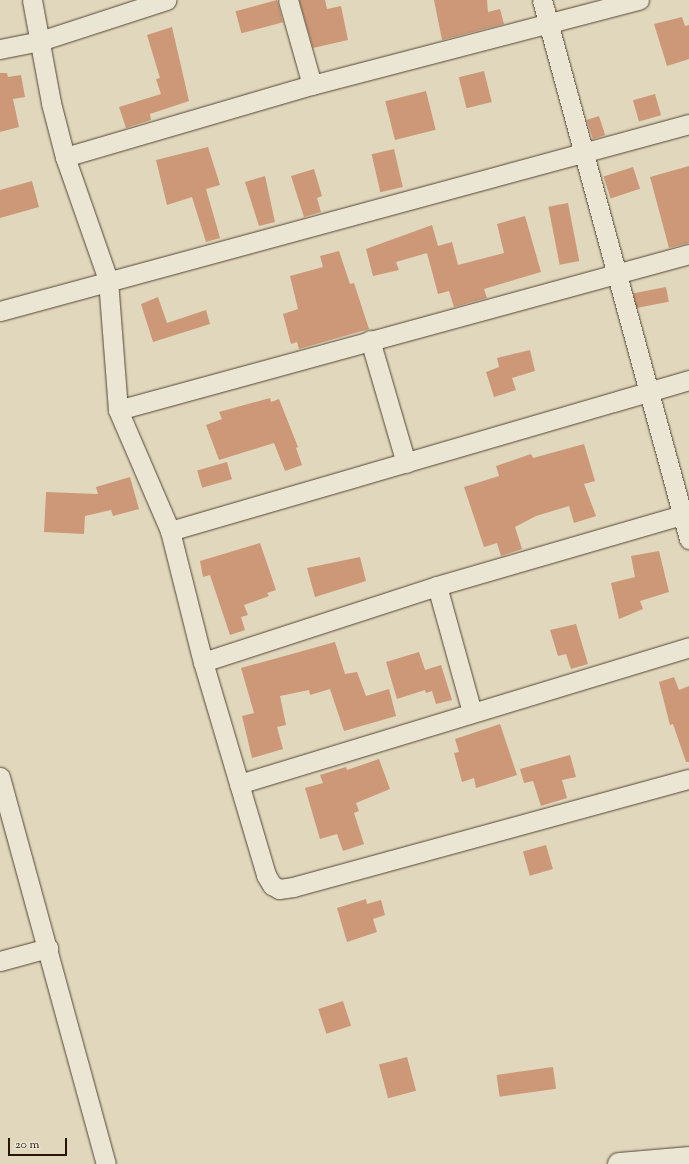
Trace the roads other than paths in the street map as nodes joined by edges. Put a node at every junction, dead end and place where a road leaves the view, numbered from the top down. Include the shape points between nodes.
1 (32, 0) edge
2 (166, 0) edge
3 (288, 0) edge
4 (542, 0) edge
5 (639, 0) edge
6 (548, 22) junction
7 (40, 41) junction
8 (0, 49) edge
9 (312, 85) junction
10 (689, 124) edge
11 (586, 151) junction
12 (65, 157) junction
13 (689, 254) edge
14 (615, 272) junction
15 (108, 280) junction
16 (0, 311) edge
17 (370, 340) junction
18 (689, 380) edge
19 (647, 390) junction
20 (118, 410) junction
21 (406, 463) junction
22 (686, 514) edge
23 (170, 531) junction
24 (689, 539) edge
25 (437, 586) junction
26 (689, 647) edge
27 (203, 662) junction
28 (472, 712) junction
29 (0, 777) edge
30 (689, 779) edge
31 (239, 784) junction
32 (7, 832) edge
33 (48, 948) junction
34 (0, 961) edge
35 (689, 1158) edge
36 (106, 1164) edge
37 (620, 1164) edge

1 - 7 street
2 - 7 street
3 - 9 street
4 - 6 street
5 - 6 street
6 - 9 street
6 - 11 street
7 - 8 street
7 - 12 street via 51,103
9 - 12 street
10 - 11 street
11 - 14 street
11 - 15 street
12 - 15 street
13 - 14 street
14 - 17 street
14 - 19 street
15 - 16 street
15 - 20 street
17 - 20 street
17 - 21 street
18 - 19 street
19 - 21 street
19 - 22 street
20 - 23 street
21 - 23 street
22 - 24 street
22 - 25 street
23 - 27 street
25 - 27 street
25 - 28 street
26 - 28 street
27 - 31 street
28 - 31 street
29 - 32 street
30 - 31 street via 279,889 266,875
32 - 33 street
33 - 34 street
33 - 36 street
35 - 37 street

